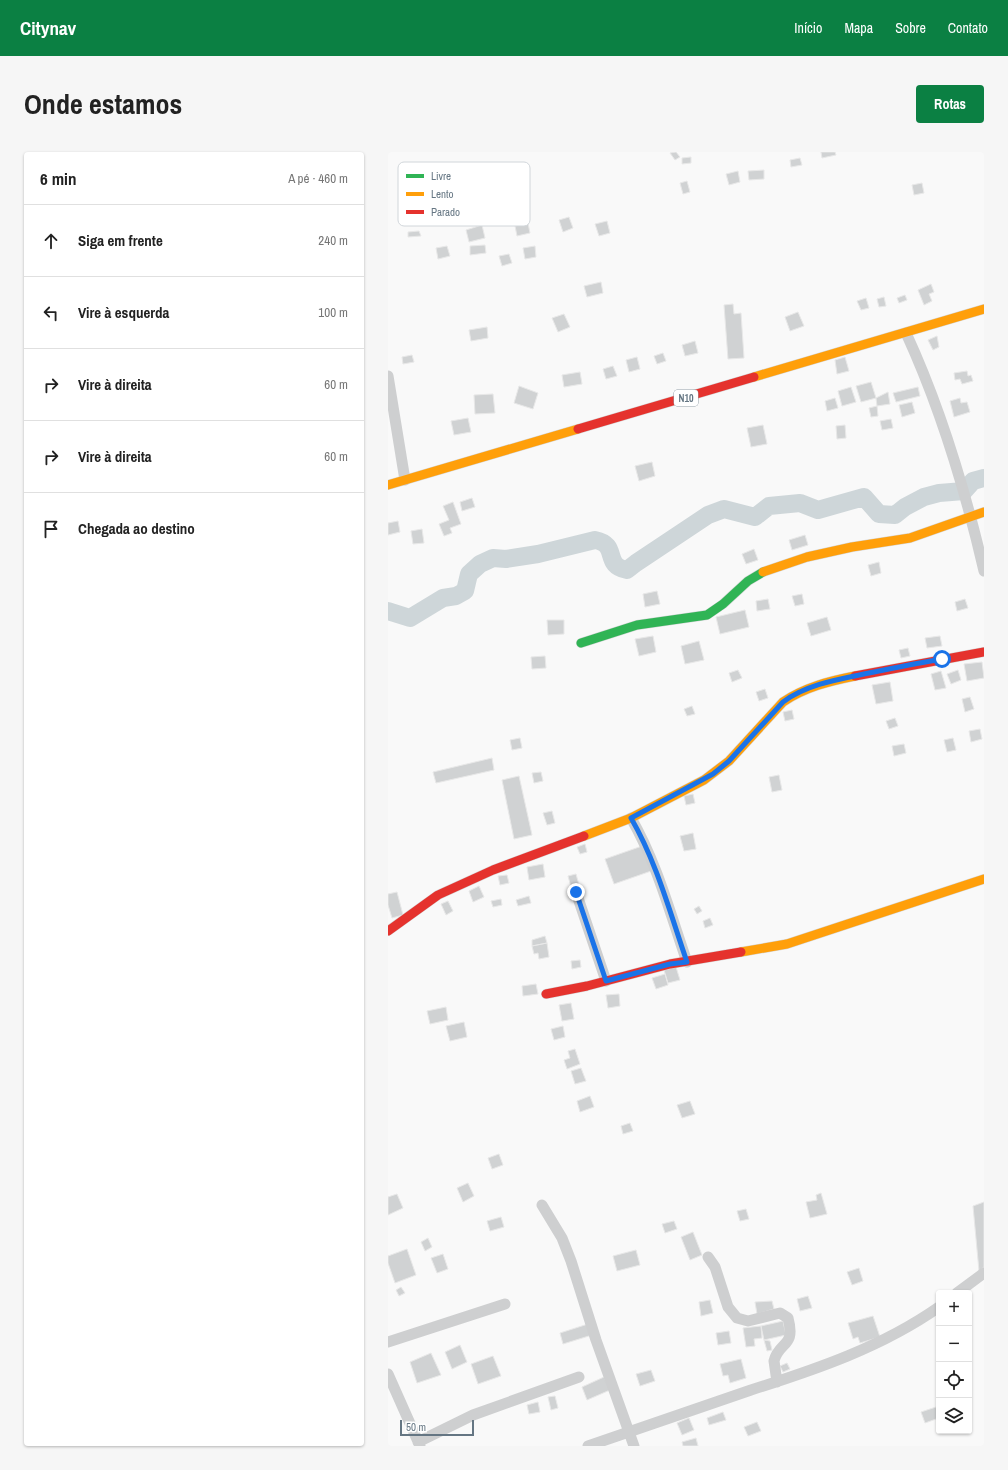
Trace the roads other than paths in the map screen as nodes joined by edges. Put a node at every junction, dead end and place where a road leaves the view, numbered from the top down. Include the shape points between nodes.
1 (984, 309) edge
2 (906, 333) junction
3 (388, 376) edge
4 (405, 480) junction
5 (388, 485) edge
6 (984, 512) edge
7 (970, 515) junction
8 (984, 571) edge
9 (581, 643) dead end
10 (984, 652) edge
11 (631, 818) junction
12 (984, 880) edge
13 (576, 892) dead end
14 (388, 932) edge
15 (687, 962) junction
16 (606, 981) junction
17 (546, 994) dead end
18 (542, 1205) dead end
19 (708, 1257) dead end
20 (984, 1273) edge
21 (961, 1290) edge
22 (505, 1304) dead end
23 (936, 1309) edge
24 (388, 1342) edge
25 (388, 1374) edge
26 (579, 1377) dead end
27 (777, 1382) junction
28 (630, 1431) junction
29 (419, 1444) edge
30 (588, 1446) edge
31 (634, 1446) edge

1 - 2 street, N10
2 - 4 street, N10
2 - 7 street via 941,418 960,474
3 - 4 street
4 - 5 street, N10
6 - 7 street
7 - 8 street
7 - 9 street via 910,538 807,557 759,573 707,615 637,625
10 - 11 street via 841,679 792,695 729,761 713,774
11 - 14 street via 493,870 445,892 429,900
11 - 15 street via 655,868
12 - 15 street via 787,944
13 - 16 street
15 - 16 street
16 - 17 street
18 - 28 street via 562,1238
19 - 27 street via 715,1267 728,1307 737,1318 748,1321 780,1313 788,1318 790,1339 774,1361
20 - 21 street
22 - 24 street
23 - 27 street via 911,1326 868,1348
25 - 29 street
26 - 29 street via 473,1415
27 - 28 street
28 - 30 street
28 - 31 street

